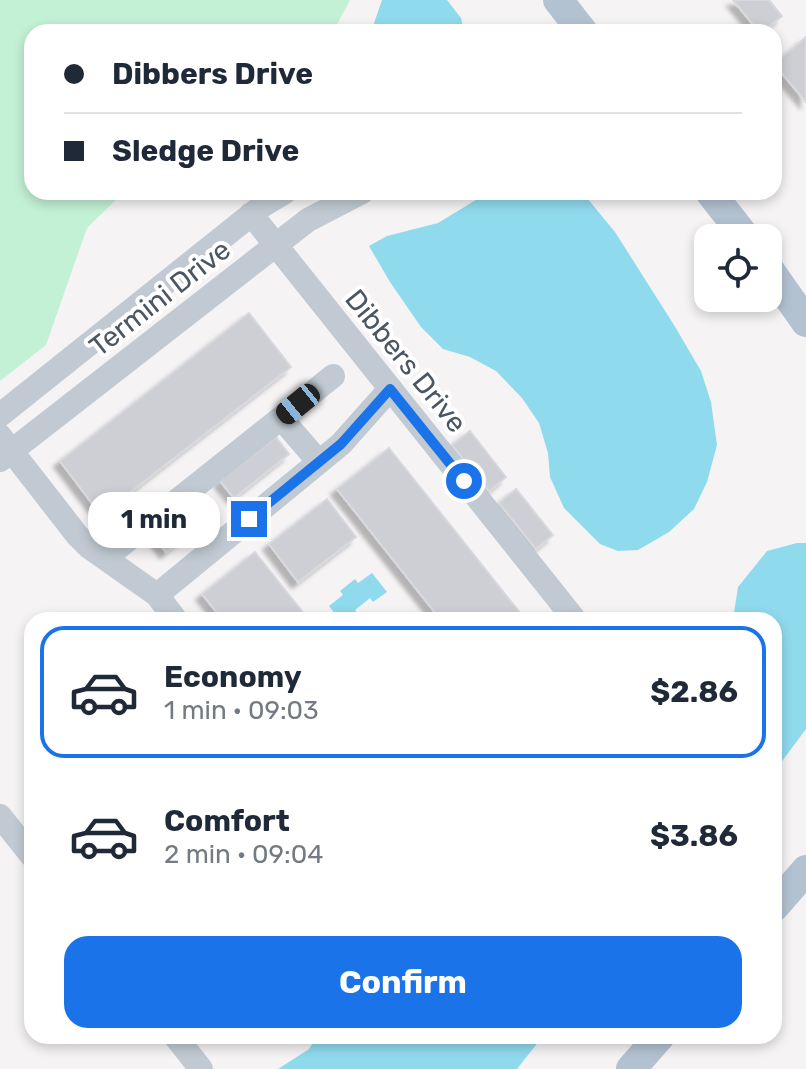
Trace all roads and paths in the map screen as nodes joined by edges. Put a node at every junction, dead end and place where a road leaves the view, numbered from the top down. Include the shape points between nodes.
1 (558, 0) edge
2 (576, 24) edge
3 (273, 200) edge
4 (347, 200) edge
5 (716, 200) edge
6 (251, 214) junction
7 (735, 224) edge
8 (276, 245) junction
9 (782, 288) edge
10 (806, 322) edge
11 (333, 376) dead end
12 (390, 389) junction
13 (0, 415) edge
14 (281, 418) junction
15 (4, 449) edge
16 (319, 462) junction
17 (105, 558) junction
18 (157, 595) junction
19 (170, 612) edge
20 (569, 612) edge
21 (0, 816) edge
22 (24, 846) edge
23 (806, 870) edge
24 (782, 898) edge
25 (181, 1044) edge
26 (653, 1044) edge
27 (201, 1069) edge
28 (631, 1069) edge

1 - 2 main road
3 - 6 street, Termini Drive
4 - 8 street, Termini Drive
5 - 7 main road
6 - 8 street, Dibbers Drive
6 - 13 street, Termini Drive
8 - 12 street, Dibbers Drive
8 - 15 street, Termini Drive
9 - 10 main road
11 - 14 street
12 - 16 street
12 - 20 street, Dibbers Drive
14 - 16 street
14 - 17 street
15 - 17 street via 77,535
16 - 18 street
17 - 18 street
18 - 19 street
21 - 22 street
23 - 24 main road
25 - 27 street
26 - 28 main road

